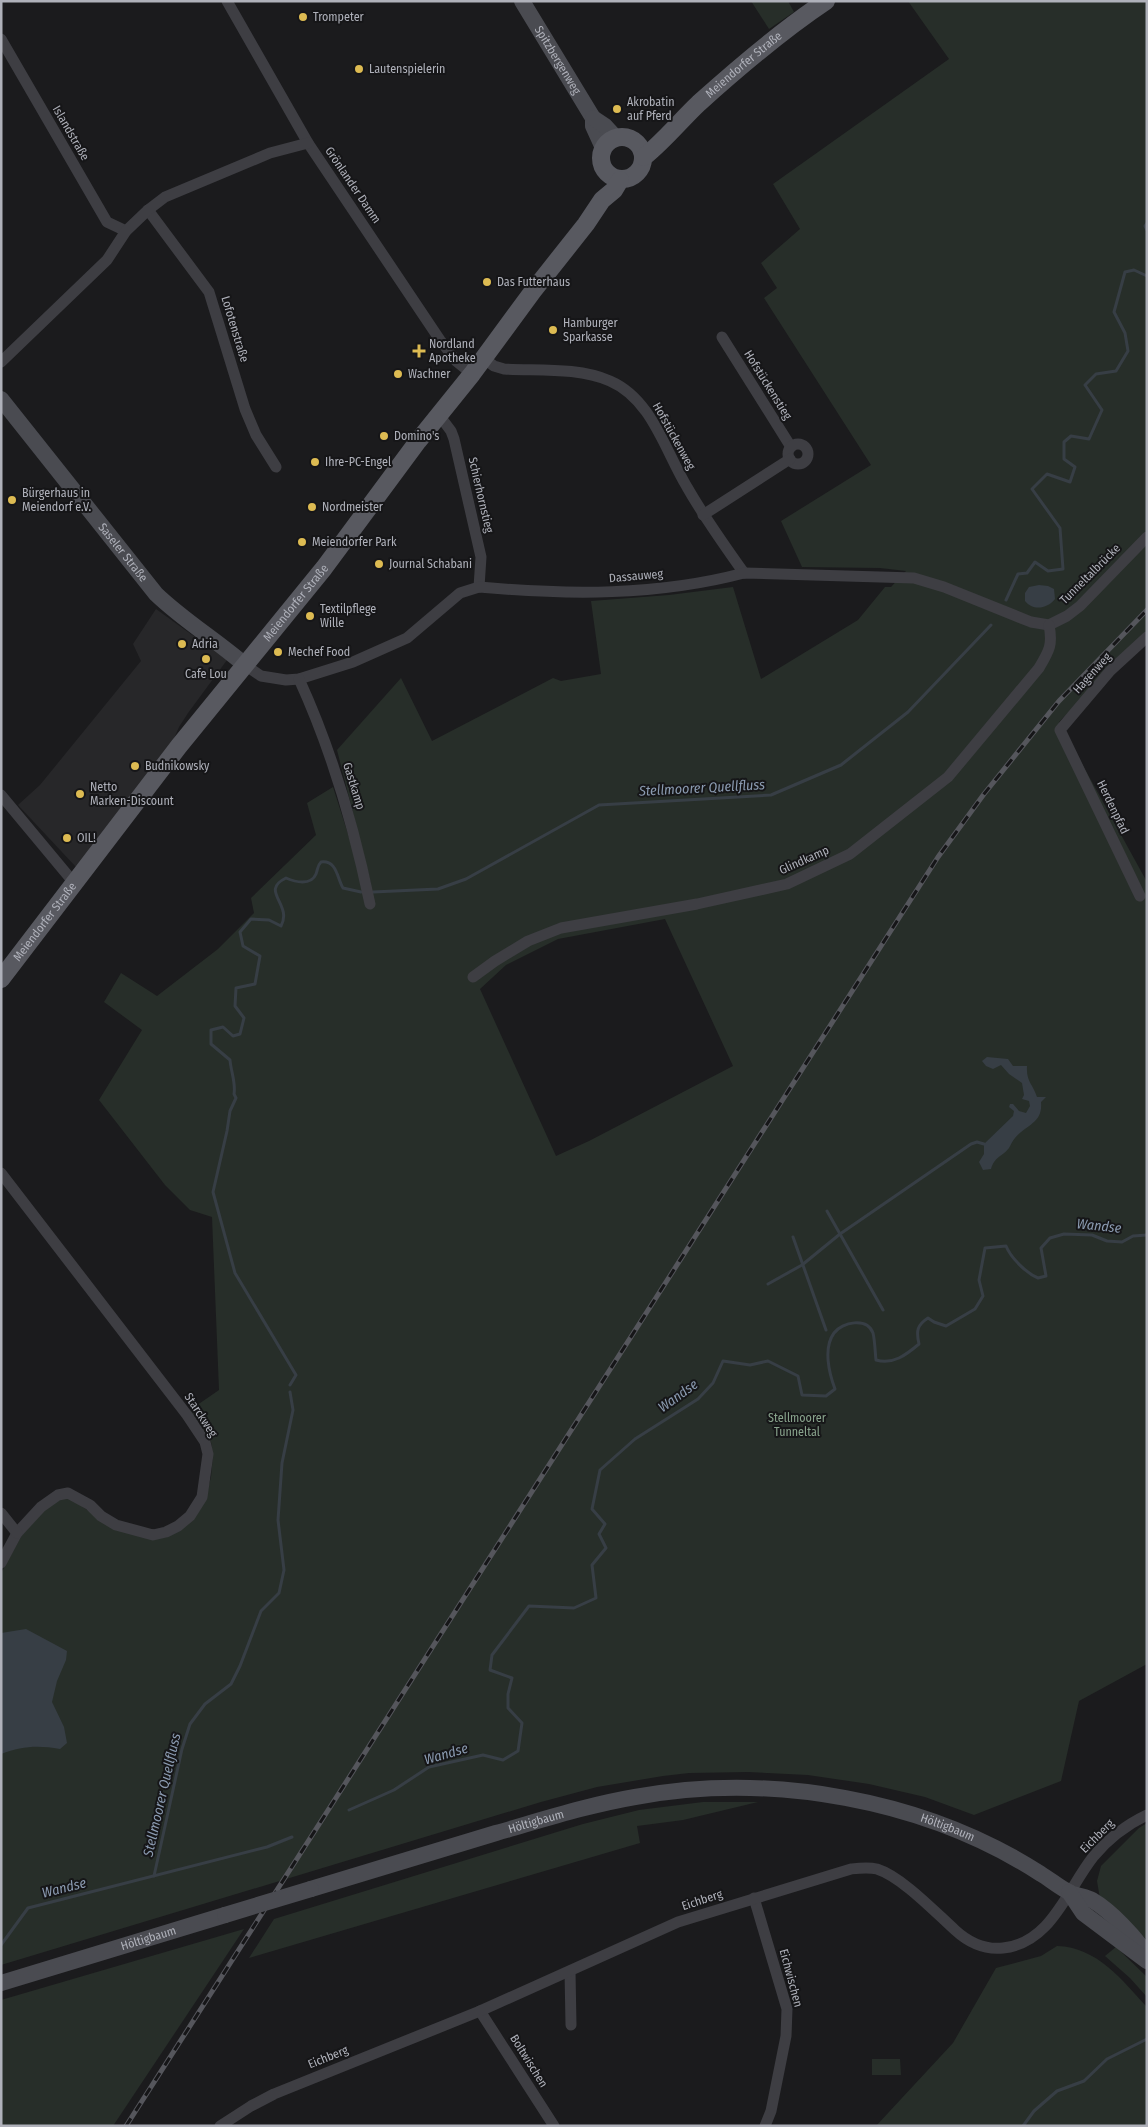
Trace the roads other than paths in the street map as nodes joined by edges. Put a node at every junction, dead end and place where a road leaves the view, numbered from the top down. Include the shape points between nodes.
1 (227, 1) edge
2 (522, 1) edge
3 (826, 1) edge
4 (1, 39) edge
5 (308, 143) junction
6 (610, 143) junction
7 (640, 150) junction
8 (614, 177) junction
9 (148, 210) junction
10 (126, 231) junction
11 (722, 337) dead end
12 (483, 358) junction
13 (1, 362) edge
14 (472, 374) junction
15 (1, 399) edge
16 (439, 415) junction
17 (791, 447) junction
18 (790, 459) junction
19 (276, 467) dead end
20 (703, 515) junction
21 (1144, 540) edge
22 (744, 573) junction
23 (480, 587) junction
24 (1049, 624) junction
25 (1147, 638) edge
26 (245, 665) junction
27 (299, 679) junction
28 (1060, 730) joint
29 (1, 795) edge
30 (75, 884) junction
31 (1140, 896) dead end
32 (370, 904) dead end
33 (473, 977) dead end
34 (1, 979) edge
35 (1, 1173) edge
36 (1, 1513) edge
37 (17, 1533) junction
38 (1, 1564) edge
39 (1147, 1815) edge
40 (1069, 1892) junction
41 (754, 1898) junction
42 (1147, 1954) edge
43 (1147, 1961) edge
44 (570, 1970) junction
45 (1, 1983) edge
46 (480, 2011) junction
47 (571, 2025) dead end
48 (220, 2126) edge
49 (554, 2126) edge
50 (766, 2126) edge

1 - 5 street, Grönlander Damm
2 - 6 main road, Spitzbergenweg via 593,118 593,126
3 - 7 main road, Meiendorfer Straße via 742,66 659,144
4 - 10 street, Islandstraße via 107,222
5 - 9 street via 252,160 165,197
5 - 14 street, Grönlander Damm via 440,340 456,361
6 - 7 main road via 627,138
6 - 8 main road via 601,162
7 - 8 main road, Meiendorfer Straße via 642,168 637,174 631,178
8 - 12 main road, Meiendorfer Straße via 614,190 602,200
9 - 10 street
9 - 19 street, Lofotenstraße via 209,292 245,410 256,436
10 - 13 street via 106,260
11 - 17 street, Hofstückenstieg
12 - 14 main road, Meiendorfer Straße
12 - 20 street, Hofstückenweg via 504,369 591,375 624,389 646,411
14 - 16 main road, Meiendorfer Straße
15 - 26 main road, Saseler Straße via 156,594 172,610
16 - 23 street, Schierhornstieg via 454,439 471,507 481,558
16 - 26 main road, Meiendorfer Straße via 324,568
17 - 18 street
17 - 18 street, Hofstückenstieg via 801,445 808,454 800,464
18 - 20 street, Hofstückenstieg
20 - 22 street, Hofstückenweg
21 - 24 street, Tunneltalbrücke via 1080,606
22 - 23 street, Dassauweg via 718,580 633,592
22 - 24 street, Dassauweg via 914,578 944,586 1031,622
23 - 27 street, Dassauweg via 460,593 407,638 353,662
24 - 33 street, Glindkamp via 1052,640 1038,668 948,777 850,854 787,884 562,928 528,941
25 - 28 street, Hagenweg via 1110,671
26 - 27 street, Dassauweg via 266,678
26 - 30 main road, Meiendorfer Straße via 168,760
27 - 32 street, Gastkamp via 329,752 360,856
28 - 31 street, Herdenpfad
29 - 30 street
30 - 34 main road, Meiendorfer Straße
35 - 37 street, Starckweg via 187,1415 205,1442 208,1454 202,1497 190,1516 166,1532 154,1534 116,1525 68,1493 49,1500
36 - 37 street
37 - 38 street, Starckweg
39 - 40 street, Eichberg via 1122,1829 1105,1844
40 - 41 street, Eichberg via 1039,1933 1019,1944 997,1948 969,1940 905,1887 877,1869 851,1870
40 - 42 main road, Höltigbaum via 1092,1900 1138,1941
40 - 43 main road, Höltigbaum via 1083,1913
40 - 45 main road, Höltigbaum, bridge via 995,1848 950,1828 870,1803 741,1788 661,1793 557,1815
41 - 44 street, Eichberg via 678,1922
41 - 50 street, Eichwischen via 787,2009 786,2036
44 - 46 street, Eichberg
44 - 47 street
46 - 48 street, Eichberg via 274,2094
46 - 49 street, Boltwischen

